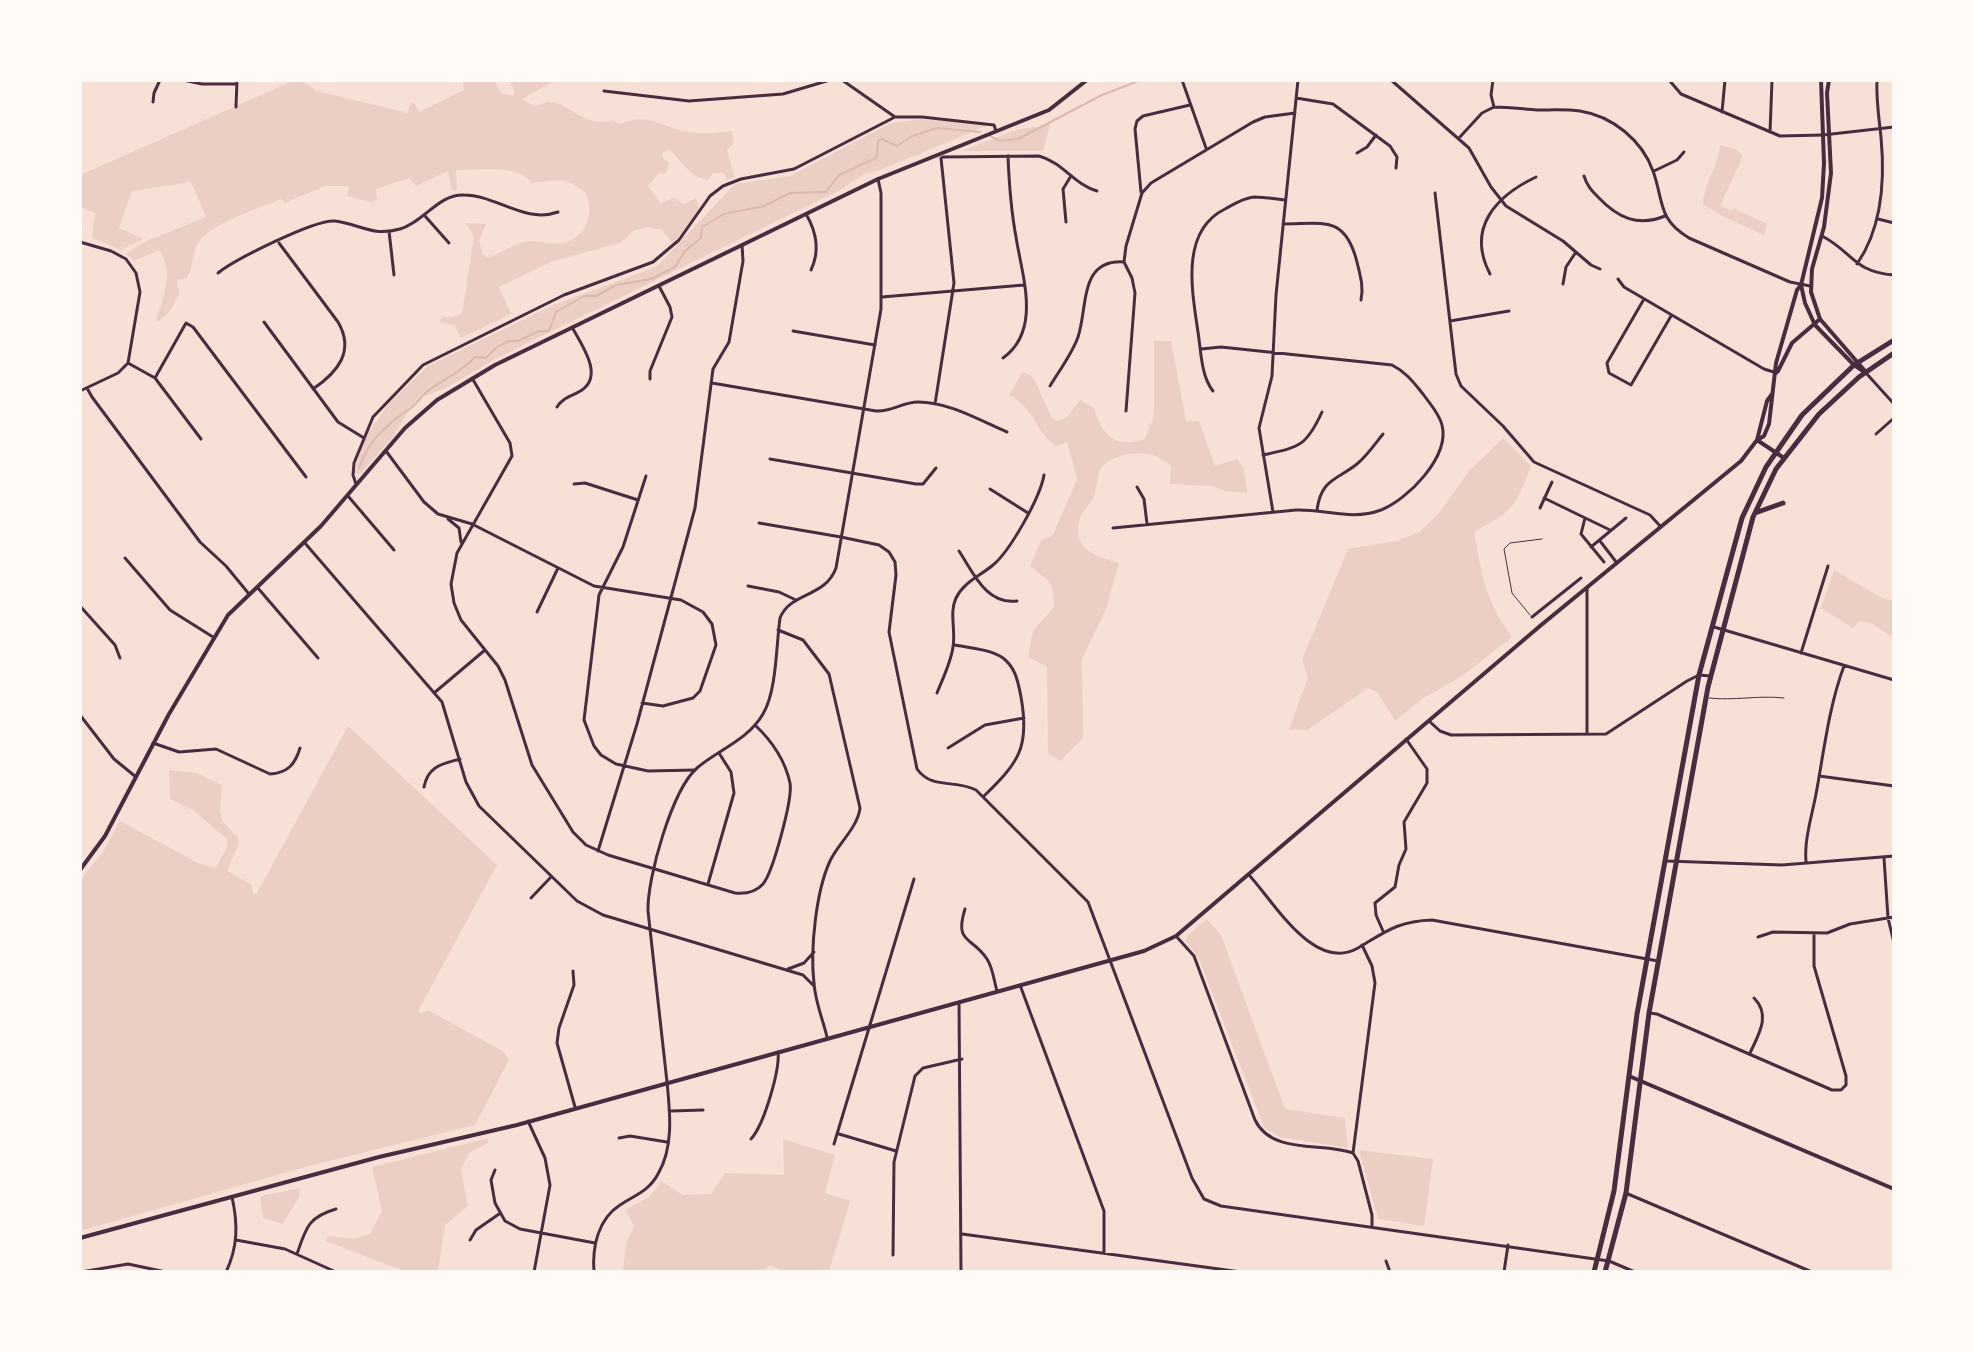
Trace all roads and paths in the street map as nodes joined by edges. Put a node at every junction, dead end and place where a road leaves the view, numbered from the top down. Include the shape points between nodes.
1 (160, 80) edge
2 (183, 80) edge
3 (830, 80) edge
4 (842, 80) edge
5 (1087, 80) edge
6 (1182, 80) edge
7 (1298, 80) edge
8 (1391, 80) edge
9 (1493, 80) edge
10 (1669, 80) edge
11 (1725, 80) edge
12 (1772, 80) edge
13 (1821, 80) edge
14 (1829, 80) edge
15 (1877, 80) edge
16 (237, 82) edge
17 (604, 91) dead end
18 (1296, 98) junction
19 (153, 102) dead end
20 (1190, 105) junction
21 (236, 107) dead end
22 (1494, 107) junction
23 (1722, 112) junction
24 (1295, 113) junction
25 (895, 117) junction
26 (1894, 127) edge
27 (1880, 129) junction
28 (996, 131) junction
29 (1770, 133) junction
30 (1830, 134) junction
31 (1376, 135) junction
32 (1823, 135) junction
33 (1459, 138) junction
34 (1207, 149) junction
35 (1684, 152) dead end
36 (1357, 153) dead end
37 (939, 156) junction
38 (1008, 156) junction
39 (1396, 168) dead end
40 (1653, 171) junction
41 (1071, 176) junction
42 (1584, 176) dead end
43 (1536, 177) dead end
44 (878, 179) junction
45 (1097, 191) dead end
46 (1142, 193) junction
47 (1435, 193) dead end
48 (1285, 200) junction
49 (1501, 200) junction
50 (558, 212) dead end
51 (806, 214) junction
52 (425, 216) junction
53 (1665, 216) junction
54 (1877, 219) junction
55 (1066, 222) dead end
56 (1894, 223) edge
57 (1283, 224) junction
58 (389, 231) junction
59 (1822, 236) junction
60 (278, 241) junction
61 (80, 242) edge
62 (449, 243) dead end
63 (742, 245) junction
64 (1576, 252) junction
65 (1124, 262) junction
66 (1857, 264) junction
67 (1600, 269) dead end
68 (811, 270) dead end
69 (218, 273) dead end
70 (1490, 274) dead end
71 (394, 275) dead end
72 (1894, 275) edge
73 (1618, 279) dead end
74 (1563, 284) dead end
75 (1024, 285) junction
76 (1801, 285) junction
77 (659, 286) junction
78 (1810, 286) junction
79 (953, 292) junction
80 (882, 297) junction
81 (1644, 299) junction
82 (1361, 300) dead end
83 (1509, 311) dead end
84 (1671, 316) junction
85 (1820, 319) junction
86 (1450, 321) junction
87 (264, 322) dead end
88 (1815, 325) junction
89 (572, 327) junction
90 (793, 331) dead end
91 (1894, 340) edge
92 (875, 345) junction
93 (1201, 349) junction
94 (1272, 351) junction
95 (1894, 353) edge
96 (1003, 358) dead end
97 (128, 363) junction
98 (1857, 364) junction
99 (1777, 373) junction
100 (1866, 373) junction
101 (155, 378) junction
102 (472, 378) junction
103 (650, 379) dead end
104 (710, 383) junction
105 (1050, 386) dead end
106 (87, 388) junction
107 (313, 389) junction
108 (80, 391) edge
109 (1213, 391) dead end
110 (935, 404) junction
111 (1894, 404) edge
112 (557, 407) dead end
113 (864, 409) junction
114 (1126, 411) dead end
115 (1322, 412) dead end
116 (1894, 418) edge
117 (1007, 432) dead end
118 (1383, 434) dead end
119 (1876, 434) dead end
120 (364, 438) junction
121 (201, 439) dead end
122 (1757, 440) junction
123 (385, 449) junction
124 (1775, 451) junction
125 (1263, 455) junction
126 (1784, 458) junction
127 (770, 459) dead end
128 (936, 468) dead end
129 (852, 474) junction
130 (1044, 475) dead end
131 (646, 476) dead end
132 (306, 477) dead end
133 (1552, 482) dead end
134 (356, 484) junction
135 (574, 484) dead end
136 (1137, 487) dead end
137 (990, 489) dead end
138 (348, 496) junction
139 (1544, 498) junction
140 (638, 500) junction
141 (1783, 503) dead end
142 (1540, 508) dead end
143 (1317, 510) junction
144 (1273, 512) junction
145 (1028, 513) junction
146 (1754, 513) junction
147 (445, 517) junction
148 (1585, 518) junction
149 (1626, 518) dead end
150 (759, 523) dead end
151 (472, 524) junction
152 (1147, 524) junction
153 (1661, 527) junction
154 (1113, 528) dead end
155 (1610, 530) junction
156 (841, 537) junction
157 (1542, 539) dead end
158 (1599, 540) junction
159 (304, 542) junction
160 (460, 546) junction
161 (1591, 547) junction
162 (394, 550) dead end
163 (959, 551) dead end
164 (125, 558) dead end
165 (1604, 562) dead end
166 (1617, 563) junction
167 (1828, 566) dead end
168 (558, 568) junction
169 (976, 577) junction
170 (1581, 578) dead end
171 (748, 586) dead end
172 (257, 587) junction
173 (602, 588) junction
174 (1587, 588) junction
175 (249, 594) junction
176 (670, 599) junction
177 (796, 600) junction
178 (1017, 601) dead end
179 (80, 606) edge
180 (537, 612) dead end
181 (1532, 617) joint
182 (1712, 626) junction
183 (778, 630) junction
184 (1722, 630) junction
185 (213, 637) junction
186 (954, 645) junction
187 (485, 650) junction
188 (1801, 653) junction
189 (120, 658) dead end
190 (318, 658) dead end
191 (1844, 666) junction
192 (1699, 675) junction
193 (1710, 676) junction
194 (1894, 680) edge
195 (434, 693) junction
196 (937, 693) dead end
197 (1706, 698) junction
198 (1784, 698) dead end
199 (642, 703) junction
200 (80, 715) edge
201 (1024, 718) junction
202 (1429, 721) junction
203 (755, 725) junction
204 (1587, 734) junction
205 (1406, 739) junction
206 (153, 743) junction
207 (300, 748) dead end
208 (948, 748) dead end
209 (719, 753) junction
210 (460, 759) junction
211 (624, 766) junction
212 (695, 770) junction
213 (1819, 776) junction
214 (136, 777) junction
215 (1894, 786) edge
216 (424, 787) dead end
217 (984, 796) junction
218 (598, 851) junction
219 (1894, 856) edge
220 (1884, 858) junction
221 (1665, 861) junction
222 (1677, 861) junction
223 (1806, 863) junction
224 (654, 869) junction
225 (80, 870) edge
226 (1249, 875) junction
227 (551, 877) junction
228 (914, 879) dead end
229 (708, 884) junction
230 (531, 898) dead end
231 (965, 909) dead end
232 (1894, 917) edge
233 (1888, 918) junction
234 (650, 929) junction
235 (1383, 931) junction
236 (1814, 933) junction
237 (1176, 936) junction
238 (1758, 937) dead end
239 (1894, 943) edge
240 (1362, 945) junction
241 (815, 951) junction
242 (1647, 958) junction
243 (1111, 960) junction
244 (1658, 961) junction
245 (784, 969) junction
246 (573, 971) dead end
247 (1020, 985) junction
248 (814, 986) junction
249 (997, 991) junction
250 (1754, 998) dead end
251 (959, 1002) junction
252 (1649, 1013) junction
253 (869, 1026) junction
254 (827, 1037) junction
255 (778, 1052) junction
256 (1750, 1054) junction
257 (962, 1059) junction
258 (1629, 1076) junction
259 (1640, 1080) junction
260 (667, 1082) junction
261 (575, 1107) junction
262 (703, 1110) dead end
263 (670, 1111) junction
264 (528, 1121) junction
265 (837, 1133) junction
266 (619, 1138) dead end
267 (751, 1139) dead end
268 (667, 1142) junction
269 (834, 1144) dead end
270 (896, 1151) junction
271 (1353, 1153) junction
272 (495, 1170) dead end
273 (1894, 1189) edge
274 (1626, 1193) junction
275 (232, 1197) junction
276 (336, 1209) dead end
277 (499, 1214) junction
278 (1372, 1226) junction
279 (542, 1233) junction
280 (962, 1234) junction
281 (80, 1238) edge
282 (236, 1240) junction
283 (470, 1240) dead end
284 (595, 1243) junction
285 (1508, 1245) junction
286 (1104, 1253) junction
287 (297, 1254) junction
288 (893, 1255) dead end
289 (1598, 1259) junction
290 (1386, 1261) dead end
291 (1609, 1261) junction
292 (81, 1272) edge
293 (166, 1272) edge
294 (226, 1272) edge
295 (336, 1272) edge
296 (534, 1272) edge
297 (594, 1272) edge
298 (961, 1272) edge
299 (1241, 1272) edge
300 (1390, 1272) edge
301 (1504, 1272) edge
302 (1594, 1272) edge
303 (1605, 1272) edge
304 (1635, 1272) edge
305 (1812, 1272) edge
306 (1833, 1272) edge
307 (1855, 1272) edge

1 - 19 street
2 - 16 street
3 - 17 street via 783,94 689,101
4 - 25 street
5 - 28 main road via 1049,110
6 - 20 street
7 - 18 street
8 - 33 street
9 - 22 street
10 - 23 street via 1678,92
11 - 23 street
12 - 29 street
13 - 32 main road
14 - 30 main road
15 - 27 street
16 - 21 street
18 - 24 street
18 - 31 street via 1331,103
20 - 34 street
20 - 46 street via 1137,121
22 - 33 street
22 - 40 street via 1600,117 1631,138
23 - 29 street
24 - 34 street via 1261,119
24 - 48 street
25 - 28 street via 983,123 994,125
25 - 120 street via 794,169 723,186 679,240 653,262 564,295 430,360 379,409
26 - 27 street
27 - 30 street
27 - 54 street
28 - 37 main road
29 - 32 street
30 - 32 street
30 - 59 main road via 1831,173
31 - 36 street
31 - 39 street via 1393,150
32 - 76 main road via 1821,200
33 - 49 street
34 - 46 street
35 - 40 street
37 - 38 street
37 - 44 main road
37 - 79 street
38 - 41 street via 1044,157
38 - 75 street
40 - 53 street
41 - 45 street
41 - 55 street via 1063,189
42 - 53 street via 1590,189 1621,216 1642,221
43 - 49 street
44 - 51 main road
44 - 80 street
46 - 65 street
47 - 86 street
48 - 57 street
48 - 93 street via 1244,199 1204,225 1192,282
49 - 64 street
49 - 70 street via 1482,233 1482,255
50 - 52 street via 528,213 462,194 442,201
51 - 63 main road
51 - 68 street via 815,233
52 - 58 street
52 - 62 street
53 - 76 street via 1689,238
54 - 56 street
54 - 66 street
57 - 82 street via 1330,225 1344,231 1353,244
57 - 94 street
58 - 60 street via 365,231 330,221
58 - 71 street
59 - 66 street
59 - 78 main road
60 - 69 street
60 - 107 street via 344,336 340,365
61 - 97 street via 123,257 137,276 139,302
63 - 77 main road
63 - 104 street via 729,342
64 - 67 street
64 - 74 street
65 - 105 street via 1105,264 1092,276 1078,339
65 - 114 street via 1135,293
66 - 72 street
73 - 81 street
75 - 79 street
75 - 96 street via 1025,327
76 - 78 street
76 - 88 main road
76 - 99 main road
77 - 89 main road
77 - 103 street via 672,317
78 - 85 main road
79 - 80 street
79 - 110 street
80 - 92 street
81 - 84 street
81 - 84 street via 1607,366 1609,373 1631,385
83 - 86 street
84 - 99 street
85 - 88 main road
85 - 98 main road
86 - 153 street via 1461,386 1534,462 1650,515
87 - 107 street
88 - 98 main road
88 - 99 main road via 1792,343
89 - 102 main road
89 - 112 street via 592,378
90 - 92 street
91 - 98 highway
92 - 113 street
93 - 94 street
93 - 109 street via 1205,378
94 - 125 street via 1270,387 1259,428
94 - 143 street via 1392,365 1411,379 1442,425 1438,455 1399,500 1361,515
95 - 100 highway
97 - 101 street
97 - 106 street
98 - 100 main road
98 - 124 highway
99 - 122 main road via 1769,424
100 - 111 street
100 - 126 highway via 1824,409
101 - 121 street
101 - 132 street via 186,323
102 - 123 main road via 428,408
102 - 151 street via 512,453
104 - 113 street
104 - 176 street via 698,495
106 - 108 street
106 - 175 street via 200,542
107 - 120 street via 341,425
110 - 113 street via 911,403 881,412
110 - 117 street
113 - 129 street
115 - 125 street via 1303,444
116 - 119 street
118 - 143 street via 1362,460 1327,484
120 - 134 street via 353,466
122 - 124 main road
122 - 153 main road
123 - 134 main road
123 - 147 street via 428,507
124 - 126 main road
124 - 182 highway via 1742,518
125 - 144 street
126 - 146 highway
127 - 129 street
128 - 129 street via 923,484
129 - 156 street
130 - 145 street
131 - 140 street
133 - 139 street
134 - 138 main road
135 - 140 street
136 - 152 street
137 - 145 street
138 - 159 main road
138 - 162 street
139 - 142 street
139 - 148 street
140 - 173 street
141 - 146 highway
143 - 144 street
144 - 152 street
145 - 169 street via 1002,555
146 - 184 highway
147 - 151 street
147 - 160 street via 459,528
148 - 155 street
148 - 161 street via 1580,531
149 - 155 street
150 - 156 street
151 - 160 street
151 - 168 street
152 - 154 street
153 - 166 main road
155 - 158 street
156 - 177 street via 829,582
156 - 217 street via 879,545 895,562 889,632 914,763 934,783 966,785
157 - 181 lane via 1510,543 1504,549 1512,593
158 - 161 street
158 - 166 street
159 - 172 main road
159 - 195 street
160 - 187 street via 451,573 454,603
161 - 165 street
163 - 169 street
164 - 185 street via 170,610
166 - 174 main road
167 - 188 street
168 - 173 street
168 - 180 street
169 - 178 street via 994,597
169 - 186 street via 955,600
170 - 181 street
171 - 177 street
172 - 175 main road
172 - 190 street
173 - 176 street
173 - 211 street via 584,720 598,752
174 - 202 main road
174 - 204 street
175 - 185 main road
176 - 199 street
176 - 199 street via 690,603 706,615 715,634 715,652 695,697 660,707
177 - 183 street via 782,613
179 - 189 street
182 - 184 street
182 - 192 highway
183 - 203 street via 770,696
183 - 241 street via 805,642 829,674 860,808 823,877
184 - 188 street
184 - 193 highway
185 - 206 main road
186 - 196 street
186 - 201 street via 993,653 1008,663 1018,680
187 - 195 street
187 - 218 street via 505,680 536,773 575,836
188 - 191 street
191 - 194 street
191 - 213 street
192 - 193 street
192 - 204 street via 1611,733
192 - 221 highway
193 - 197 highway
195 - 210 street via 444,706
197 - 198 lane
197 - 222 highway
199 - 211 street
200 - 214 street via 114,759
201 - 208 street via 985,725
201 - 217 street via 1018,758
202 - 204 street via 1451,735
202 - 205 main road
203 - 209 street
203 - 229 street via 775,747 791,792 769,873 761,886 747,893
205 - 226 main road
205 - 235 street via 1427,769 1427,786 1404,822 1406,849 1395,887 1375,903
206 - 207 street via 179,752 216,749 270,774 290,768
206 - 214 main road
209 - 212 street
209 - 229 street via 731,772 734,793
210 - 216 street via 433,769
210 - 227 street via 479,806
211 - 212 street
211 - 218 street
212 - 224 street via 676,798
213 - 215 street
213 - 223 street
214 - 225 main road via 100,845
217 - 243 street via 1086,898
218 - 224 street
219 - 220 street
220 - 223 street
220 - 233 street
221 - 222 street
221 - 242 highway
222 - 223 street
222 - 244 highway
224 - 229 street
224 - 234 street via 648,898
226 - 237 main road
226 - 240 street via 1317,949 1340,953
227 - 230 street
227 - 234 street via 590,910
228 - 253 street
231 - 249 street via 962,933 988,961
232 - 233 street
233 - 236 street
233 - 239 street
234 - 245 street
234 - 260 street
235 - 240 street
235 - 242 street via 1440,921
236 - 238 street
236 - 256 street via 1814,966 1845,1087 1832,1090
237 - 243 main road
237 - 271 street via 1194,956 1263,1132 1279,1141
240 - 271 street via 1375,983
241 - 245 street via 799,966
241 - 248 street
242 - 244 street
242 - 258 highway
243 - 247 main road
243 - 278 street via 1200,1195 1221,1206
244 - 252 highway
245 - 248 street via 808,977
246 - 261 street via 574,985 557,1043
247 - 249 main road
247 - 286 street via 1104,1211
248 - 254 street
249 - 251 main road
250 - 256 street via 1763,1019
251 - 253 main road
251 - 257 street
252 - 256 street
252 - 259 highway
253 - 254 main road
253 - 265 street
254 - 255 main road
255 - 260 main road
255 - 267 street via 760,1125
257 - 270 street via 916,1074
257 - 280 street
258 - 259 main road
258 - 289 highway via 1614,1191
259 - 273 main road
259 - 274 highway
260 - 261 main road
260 - 263 street
261 - 264 main road
262 - 263 street
263 - 268 street
264 - 275 main road
264 - 279 street via 549,1176
265 - 269 street
265 - 270 street
266 - 268 street
268 - 284 street via 654,1181 607,1216
270 - 288 street
271 - 278 street
272 - 277 street via 491,1185
274 - 291 highway
274 - 305 street
275 - 281 main road
275 - 282 street
276 - 287 street via 311,1221
277 - 279 street via 515,1227
277 - 283 street
278 - 285 street
279 - 284 street
279 - 296 street
280 - 286 street
280 - 298 street
282 - 287 street
282 - 294 street
284 - 297 street
285 - 289 street
285 - 301 street
286 - 299 street
287 - 295 street
289 - 291 street
289 - 302 highway
290 - 300 street
291 - 303 highway
291 - 304 street
292 - 293 street via 128,1264
306 - 307 street

